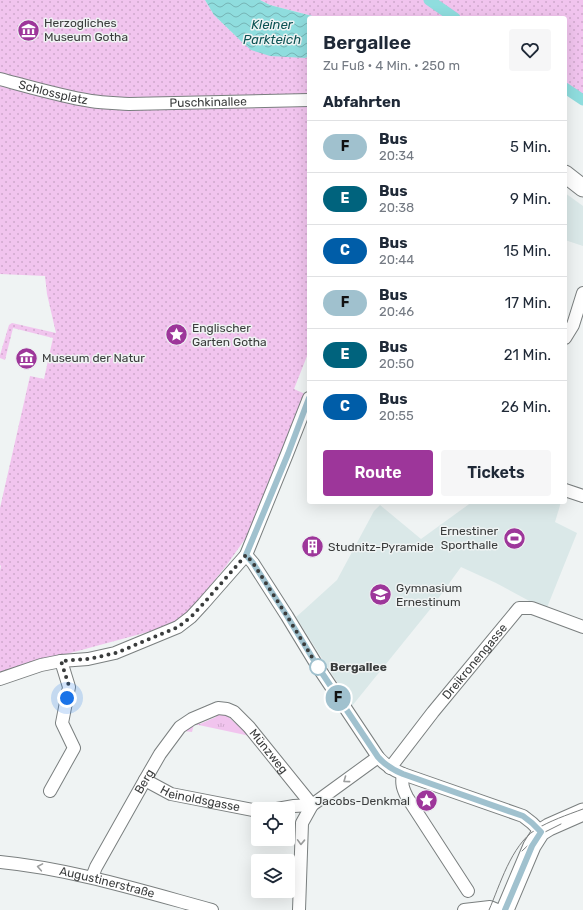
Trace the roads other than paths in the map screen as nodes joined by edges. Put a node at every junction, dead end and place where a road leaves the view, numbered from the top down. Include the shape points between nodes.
1 (0, 79) edge
2 (307, 100) edge
3 (108, 103) joint
4 (567, 176) edge
5 (583, 188) edge
6 (583, 293) edge
7 (567, 335) edge
8 (307, 403) edge
9 (567, 491) edge
10 (583, 496) edge
11 (246, 555) junction
12 (583, 627) edge
13 (61, 661) junction
14 (0, 679) edge
15 (218, 708) joint
16 (378, 757) junction
17 (390, 768) junction
18 (403, 774) junction
19 (145, 780) junction
20 (50, 791) dead end
21 (312, 805) junction
22 (295, 806) edge
23 (251, 810) edge
24 (583, 812) edge
25 (541, 832) junction
26 (0, 862) edge
27 (95, 878) junction
28 (468, 891) dead end
29 (212, 910) edge
30 (299, 910) edge
31 (464, 910) edge
32 (497, 910) edge
33 (505, 910) edge

1 - 3 street, Schlossplatz via 55,94
2 - 3 street, Puschkinallee
4 - 5 street
6 - 7 street via 573,325
8 - 11 street
9 - 10 street
11 - 13 street via 191,617 178,627 116,653
11 - 16 street
12 - 17 street, Dreikronengasse via 532,608 519,608
13 - 14 street
13 - 20 street via 69,686 62,723 74,748
15 - 19 street, Berg via 180,727
15 - 21 street, Münzweg via 234,712 249,726
16 - 17 street
16 -> 21 street
17 - 18 street
18 - 25 street via 523,816
18 - 28 street via 402,786 407,797
19 - 23 street, Heinoldsgasse via 171,794
19 - 27 street, Berg via 96,867
21 - 22 street
21 -> 30 street via 302,823
24 - 25 street
25 - 33 street via 532,846
27 -> 26 street, Augustinerstraße
27 - 29 street, Augustinerstraße
31 - 32 street via 490,907

